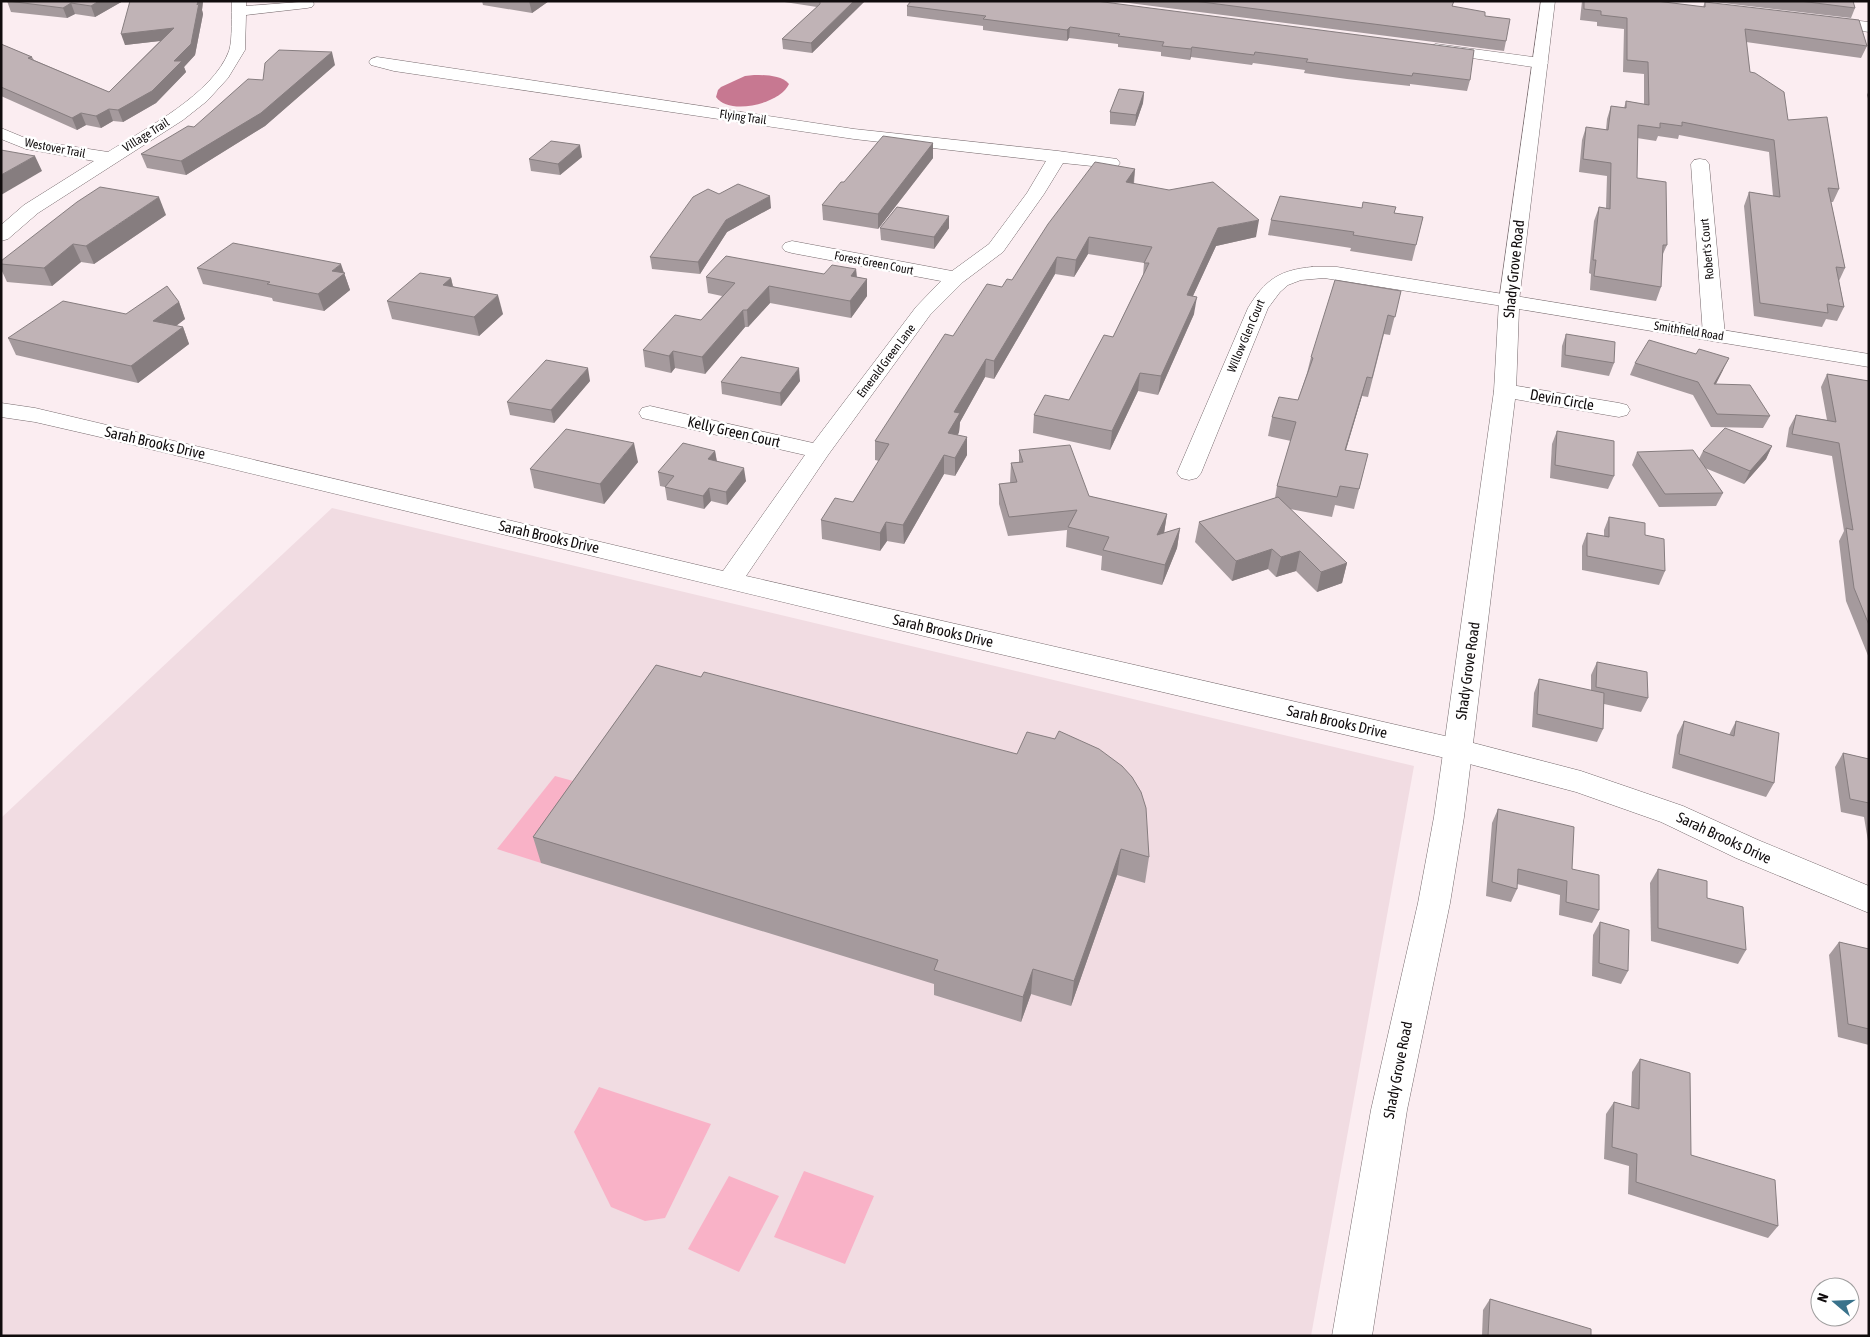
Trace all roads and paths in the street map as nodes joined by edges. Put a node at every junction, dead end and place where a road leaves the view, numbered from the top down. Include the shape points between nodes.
1 (1548, 1) edge
2 (308, 4) dead end
3 (239, 6) edge
4 (1812, 20) edge
5 (1869, 27) edge
6 (1419, 47) edge
7 (377, 62) dead end
8 (1540, 63) junction
9 (1, 132) edge
10 (1058, 156) junction
11 (109, 158) junction
12 (1111, 163) edge
13 (1700, 164) dead end
14 (1, 235) edge
15 (792, 247) dead end
16 (956, 278) junction
17 (1509, 301) junction
18 (1714, 335) junction
19 (1869, 361) edge
20 (1505, 391) junction
21 (1, 410) edge
22 (1619, 410) dead end
23 (650, 413) dead end
24 (819, 451) junction
25 (1189, 473) dead end
26 (730, 580) junction
27 (1458, 750) junction
28 (1869, 900) edge
29 (1352, 1336) edge

1 - 8 street, Shady Grove Road
2 - 3 street
3 - 11 street, Village Trail via 237,50 222,75 201,98
4 - 5 street
6 - 8 street
7 - 10 street, Flying Trail via 854,134
8 - 17 street, Shady Grove Road
9 - 11 street, Westover Trail via 26,144
10 - 12 street, Flying Trail
10 - 16 street, Emerald Green Lane via 1002,241
11 - 14 street, Village Trail via 31,209
13 - 18 street, Robert's Court
15 - 16 street, Forest Green Court
16 - 24 street, Emerald Green Lane via 923,311
17 - 18 street, Smithfield Road
17 - 20 street, Shady Grove Road
17 - 25 street, Willow Glen Court via 1337,273 1317,272 1280,281 1266,292 1258,308
18 - 19 street, Smithfield Road
20 - 22 street, Devin Circle
20 - 27 street, Shady Grove Road
21 - 26 street, Sarah Brooks Drive via 90,427
23 - 24 street, Kelly Green Court
24 - 26 street, Emerald Green Lane
26 - 27 street, Sarah Brooks Drive
27 - 28 street, Sarah Brooks Drive via 1581,782 1672,814
27 - 29 street, Shady Grove Road via 1448,827 1389,1110

